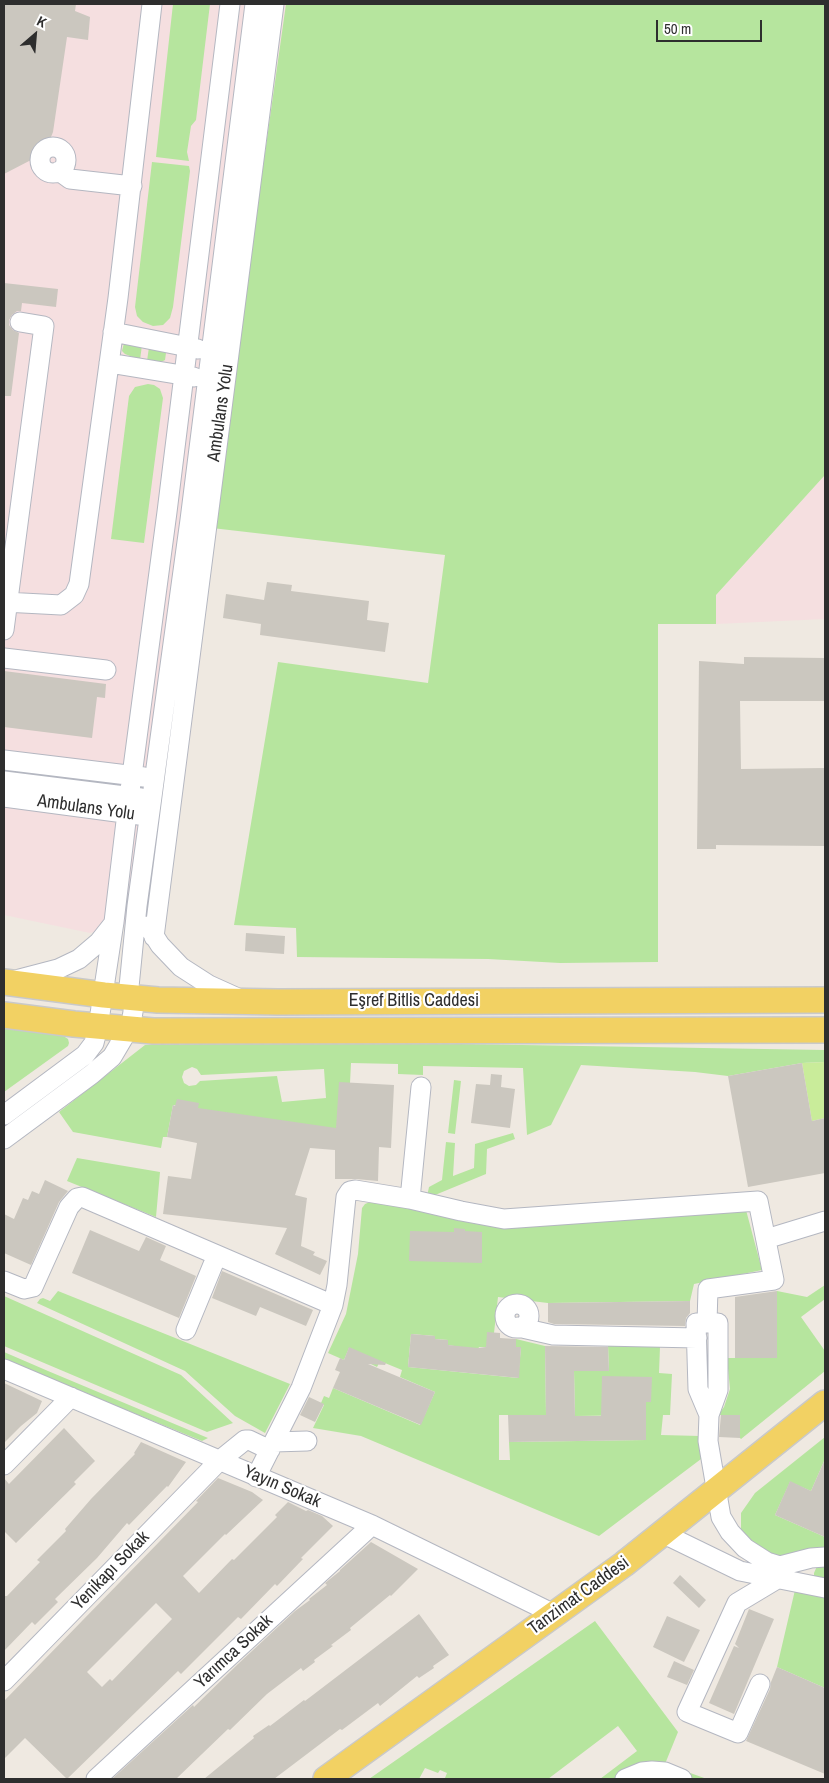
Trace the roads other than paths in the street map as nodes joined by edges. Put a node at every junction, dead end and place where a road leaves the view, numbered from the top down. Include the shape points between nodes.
1 (152, 4) edge
2 (230, 4) edge
3 (254, 4) edge
4 (274, 4) edge
5 (58, 171) dead end
6 (132, 186) junction
7 (20, 322) dead end
8 (113, 332) junction
9 (187, 347) junction
10 (210, 351) junction
11 (229, 354) junction
12 (109, 363) junction
13 (183, 375) junction
14 (216, 382) junction
15 (5, 602) edge
16 (4, 630) edge
17 (4, 658) edge
18 (106, 670) dead end
19 (4, 760) edge
20 (132, 775) junction
21 (154, 779) junction
22 (4, 781) edge
23 (174, 783) junction
24 (4, 796) edge
25 (128, 804) junction
26 (151, 809) junction
27 (170, 812) junction
28 (137, 906) junction
29 (114, 922) junction
30 (154, 936) junction
31 (4, 982) edge
32 (122, 997) junction
33 (825, 1000) edge
34 (246, 1001) junction
35 (4, 1015) edge
36 (98, 1026) junction
37 (128, 1030) junction
38 (825, 1030) edge
39 (421, 1087) dead end
40 (4, 1114) edge
41 (4, 1139) edge
42 (410, 1200) junction
43 (825, 1221) edge
44 (766, 1239) junction
45 (217, 1255) junction
46 (4, 1281) edge
47 (333, 1305) junction
48 (518, 1327) dead end
49 (186, 1330) dead end
50 (702, 1331) junction
51 (4, 1369) edge
52 (71, 1398) junction
53 (825, 1403) edge
54 (709, 1415) junction
55 (307, 1441) dead end
56 (272, 1446) junction
57 (219, 1461) junction
58 (4, 1465) edge
59 (256, 1477) junction
60 (716, 1492) junction
61 (372, 1525) junction
62 (664, 1534) junction
63 (818, 1558) edge
64 (777, 1578) junction
65 (805, 1584) junction
66 (825, 1588) edge
67 (556, 1615) junction
68 (4, 1680) edge
69 (760, 1684) dead end
70 (96, 1779) edge
71 (326, 1779) edge
72 (625, 1779) edge
73 (682, 1779) edge

1 - 6 street
2 - 9 street
3 - 10 street
4 - 11 street, Ambulans Yolu
5 - 6 street via 70,179
6 - 8 street
7 - 15 street via 44,326
8 - 9 street
8 - 12 street
9 - 10 street
9 - 13 street
10 - 11 street
10 - 14 street
11 - 14 street, Ambulans Yolu
12 - 13 street
12 - 15 street via 77,590 61,604
13 - 14 street
13 - 20 street
14 - 21 street
14 - 23 street, Ambulans Yolu
15 - 16 street
17 - 18 street
19 - 20 street
20 - 21 street
20 - 25 street
21 - 23 street
21 - 26 street
22 - 25 street
23 - 27 street, Ambulans Yolu
24 - 25 street, Ambulans Yolu
25 - 26 street, Ambulans Yolu
25 - 29 street
26 - 27 street, Ambulans Yolu
26 - 28 street
27 - 30 street, Ambulans Yolu
28 - 30 street
28 - 32 street
29 - 31 street via 99,942 79,959 58,969
29 - 32 street
30 - 34 street via 170,957 194,976
31 - 32 main road, Eşref Bitlis Caddesi
32 - 34 main road, Eşref Bitlis Caddesi
32 - 36 street
32 - 37 street via 132,1018
33 - 34 main road, Eşref Bitlis Caddesi
35 - 36 main road, Eşref Bitlis Caddesi
36 - 37 main road, Eşref Bitlis Caddesi
36 - 40 street via 94,1043 85,1055
37 - 38 main road, Eşref Bitlis Caddesi
37 - 41 street via 104,1065
39 - 42 street
42 - 44 street via 504,1219 758,1201
42 - 47 street via 350,1191 346,1197
43 - 44 street
44 - 50 street via 774,1280 708,1289
45 - 46 street via 82,1197 69,1207 33,1287 24,1289
45 - 47 street
45 - 49 street
47 - 56 street via 300,1388
48 - 50 street via 553,1335
50 - 54 street via 698,1389
50 - 54 street via 718,1323 718,1390
51 - 52 street, Yayın Sokak
52 - 57 street, Yayın Sokak
52 - 58 street
53 - 60 main road, Tanzimat Caddesi
54 - 60 street via 708,1441
55 - 56 street
56 - 57 street, Yenikapı Sokak via 245,1440
56 - 59 street
57 - 59 street, Yayın Sokak
57 - 68 street, Yenikapı Sokak
59 - 61 street, Yayın Sokak
60 - 62 main road, Tanzimat Caddesi
60 - 63 street via 721,1518 750,1552 780,1566
61 - 67 street, Yayın Sokak
61 - 70 street, Yarımca Sokak
62 - 64 street via 740,1571
62 - 67 main road, Tanzimat Caddesi
63 - 65 street
64 - 65 street
64 - 69 street via 738,1603 687,1712 738,1733
65 - 66 street
67 - 71 main road, Tanzimat Caddesi
72 - 73 street via 652,1771

